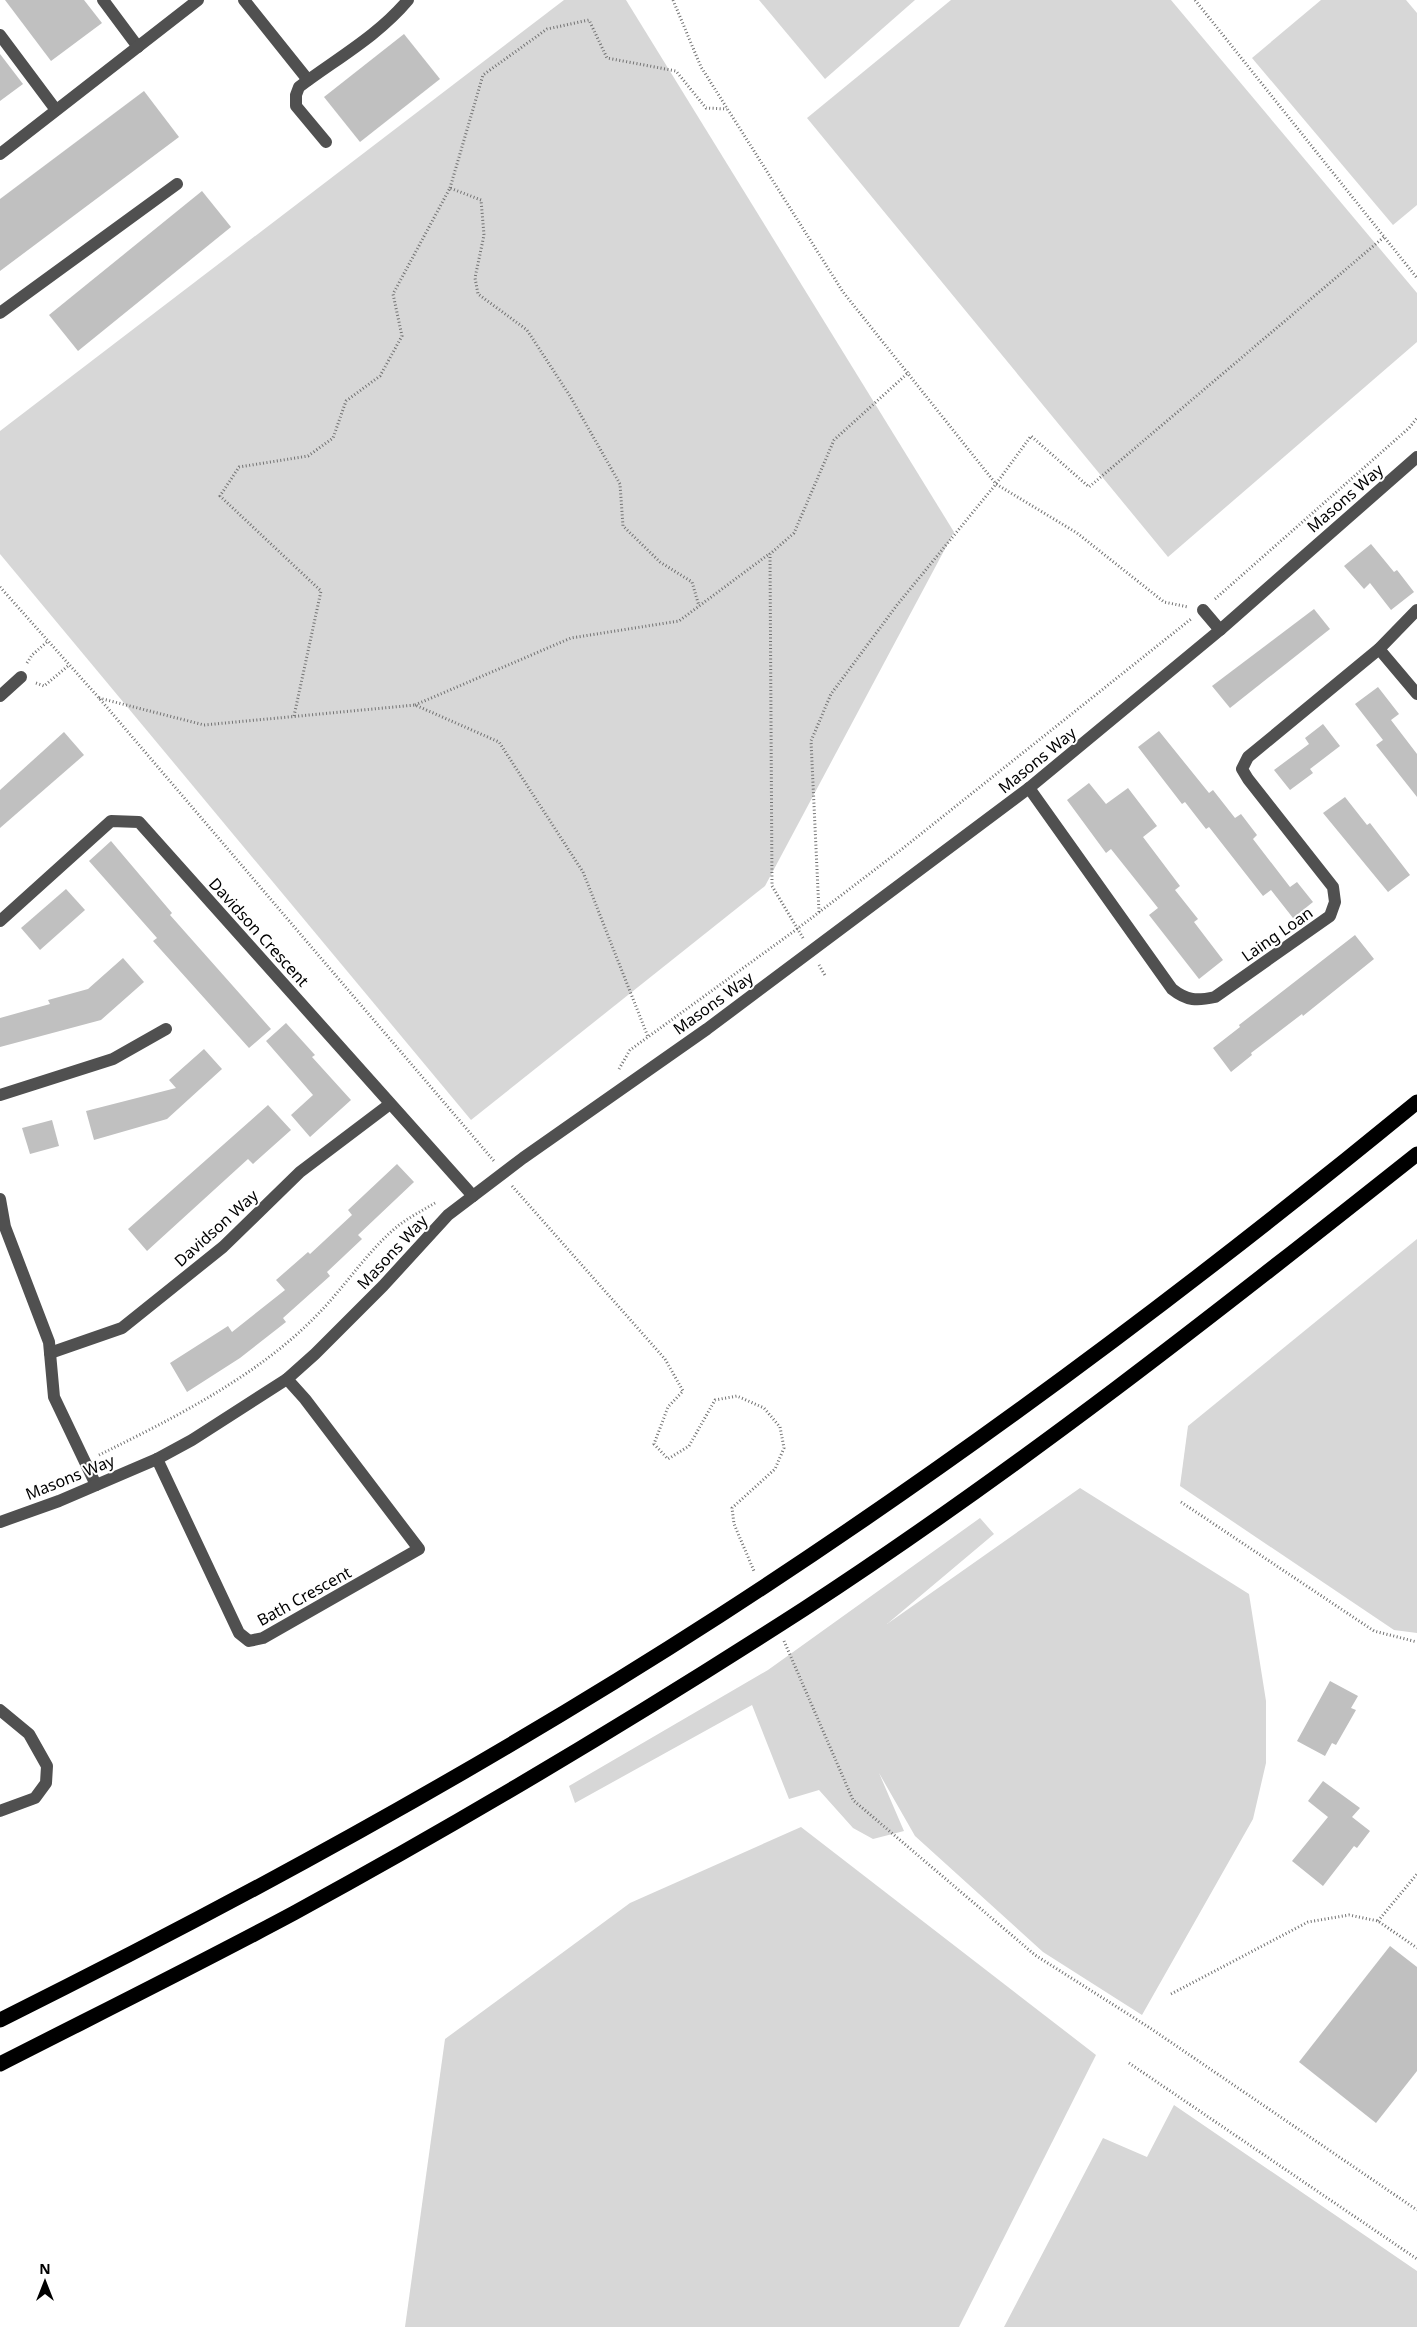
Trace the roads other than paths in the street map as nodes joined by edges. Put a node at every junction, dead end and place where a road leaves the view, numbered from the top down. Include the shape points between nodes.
1 (103, 0) edge
2 (198, 0) edge
3 (244, 0) edge
4 (408, 0) edge
5 (0, 35) edge
6 (138, 47) junction
7 (308, 80) junction
8 (56, 110) junction
9 (326, 142) dead end
10 (0, 154) edge
11 (177, 184) dead end
12 (0, 313) edge
13 (1417, 457) edge
14 (1202, 610) road end
15 (1417, 610) edge
16 (1220, 630) junction
17 (1379, 649) junction
18 (21, 677) road end
19 (1417, 694) edge
20 (0, 696) edge
21 (1029, 788) junction
22 (0, 921) edge
23 (166, 1029) dead end
24 (0, 1095) edge
25 (1417, 1102) edge
26 (390, 1104) junction
27 (1417, 1154) edge
28 (473, 1196) junction
29 (0, 1199) edge
30 (50, 1353) junction
31 (287, 1379) junction
32 (157, 1459) junction
33 (96, 1485) junction
34 (0, 1522) edge
35 (0, 1710) edge
36 (0, 1810) edge
37 (0, 2020) edge
38 (0, 2064) edge

1 - 6 street
2 - 6 street
3 - 7 street
4 - 7 street via 378,31
5 - 8 street
6 - 8 street
7 - 9 street via 299,87 296,106
8 - 10 street
11 - 12 street
13 - 16 street, Masons Way
14 - 16 street
15 - 17 street, Laing Loan
16 - 21 street, Masons Way
17 - 19 street
17 - 21 street, Laing Loan via 1248,756 1242,769 1333,887 1335,902 1330,916 1215,998 1197,1001 1182,997 1172,989
18 - 20 street
21 - 28 street, Masons Way via 707,1028
22 - 26 street, Davidson Crescent via 111,822 138,822
23 - 24 street via 113,1059
25 - 37 highway via 1288,1207 1108,1344 928,1474 718,1616 473,1767 351,1836 132,1954
26 - 28 street, Davidson Crescent
26 - 30 street, Davidson Way via 300,1172 223,1247 122,1328
27 - 38 highway via 1105,1397 807,1606 655,1704 374,1868 203,1961
28 - 31 street, Masons Way via 448,1215 383,1286
29 - 30 street via 5,1227 49,1342
30 - 33 street via 54,1397
31 - 32 street, Masons Way
31 - 32 street, Bath Crescent via 419,1549 255,1641 249,1641 239,1632
32 - 33 street, Masons Way
33 - 34 street, Masons Way
35 - 36 street via 29,1734 47,1766 46,1783 36,1798

